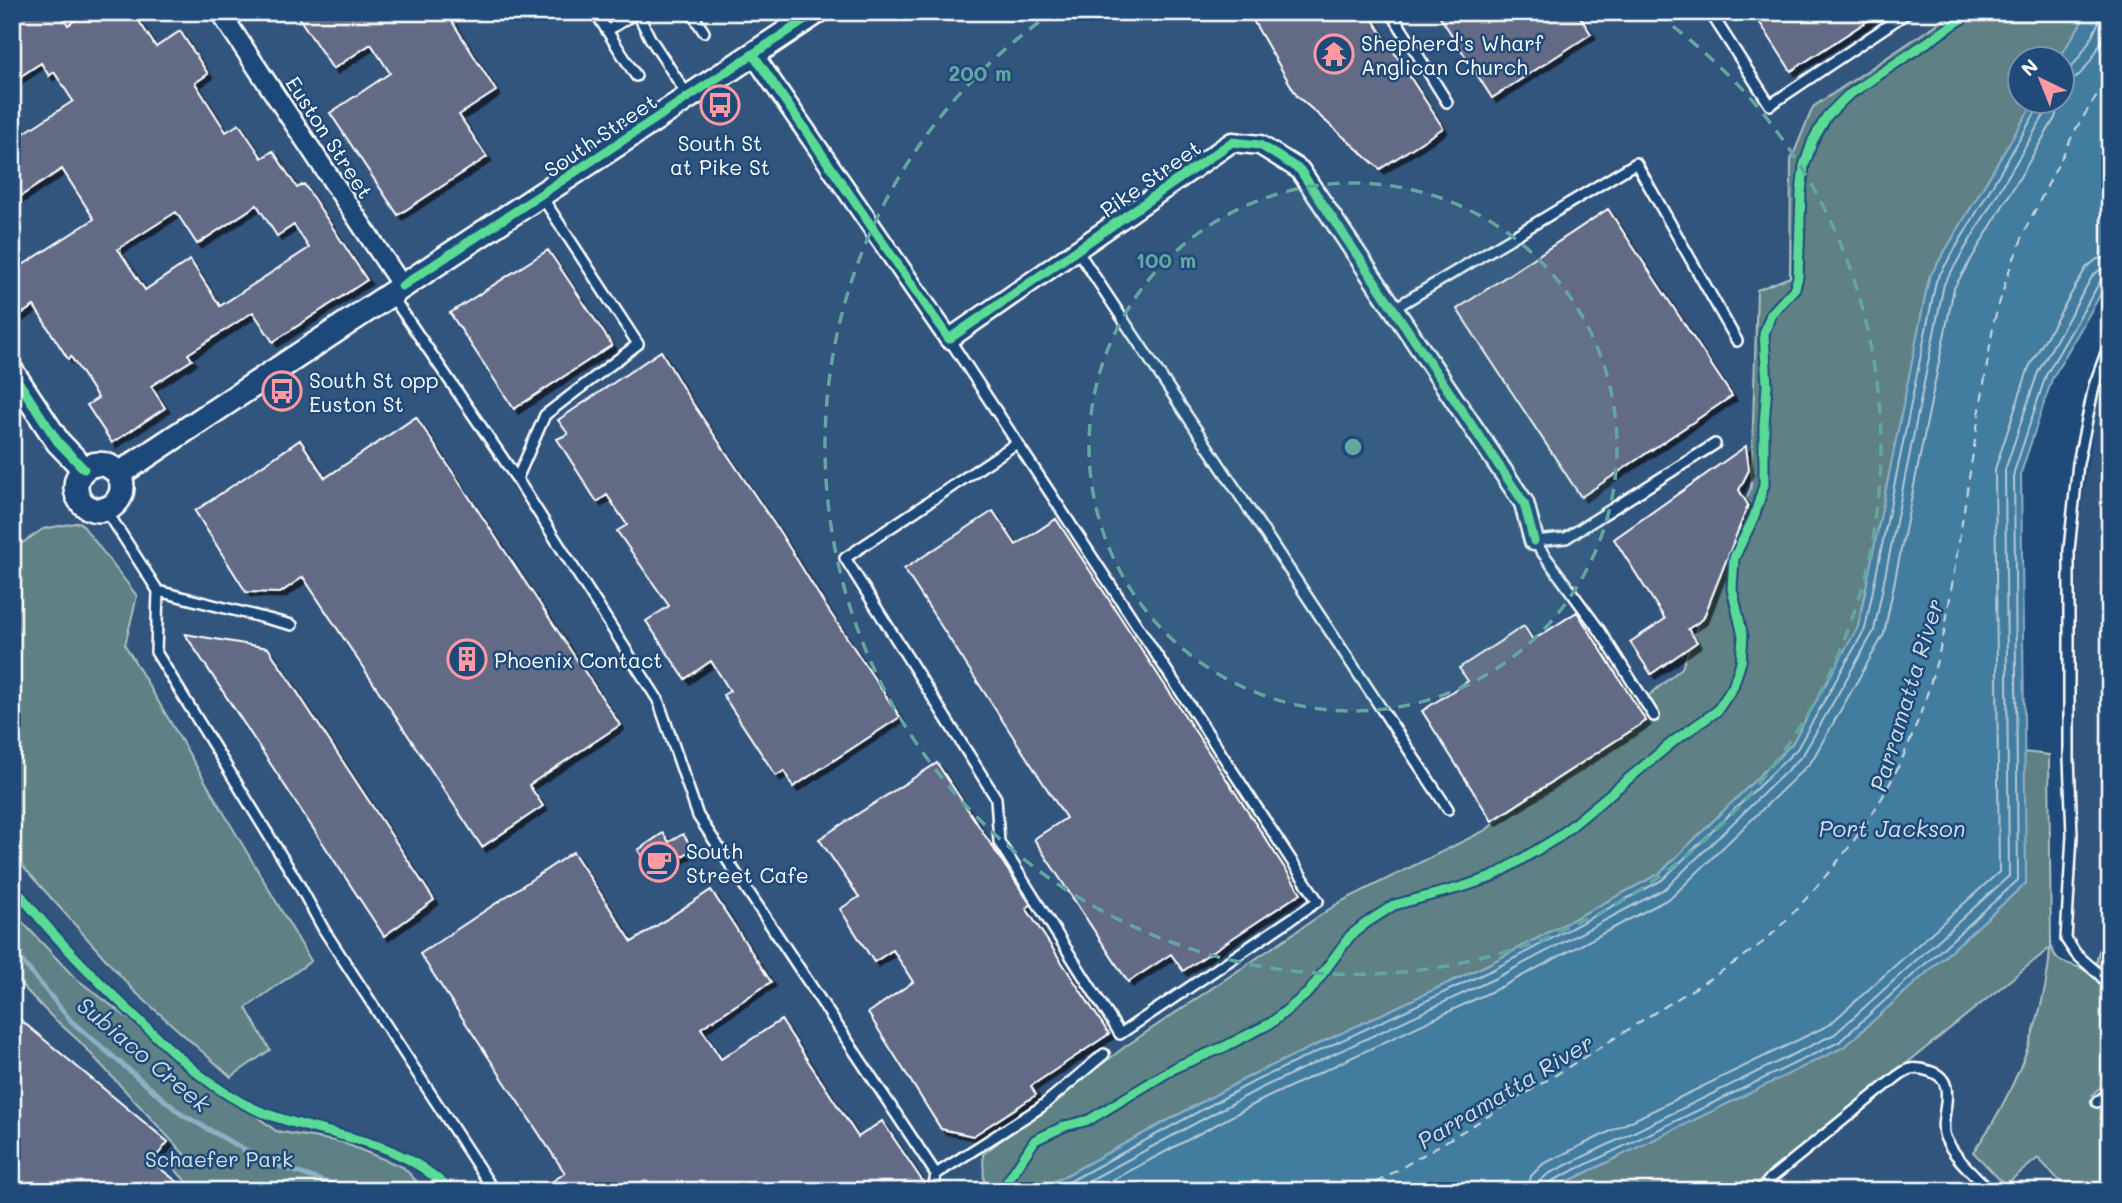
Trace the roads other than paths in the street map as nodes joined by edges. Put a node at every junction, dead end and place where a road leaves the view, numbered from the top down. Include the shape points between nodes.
1 (220, 12) edge
2 (596, 12) edge
3 (637, 12) edge
4 (691, 12) edge
5 (817, 12) edge
6 (1391, 12) edge
7 (1710, 12) edge
8 (1908, 12) edge
9 (607, 31) junction
10 (704, 32) dead end
11 (753, 54) junction
12 (636, 76) dead end
13 (689, 97) junction
14 (1447, 102) dead end
15 (541, 195) junction
16 (1077, 250) junction
17 (396, 290) junction
18 (1393, 309) junction
19 (949, 339) junction
20 (1737, 341) dead end
21 (2110, 342) edge
22 (12, 372) edge
23 (1017, 443) junction
24 (1715, 444) dead end
25 (84, 469) junction
26 (119, 474) junction
27 (517, 480) junction
28 (106, 510) junction
29 (1534, 541) junction
30 (158, 591) junction
31 (292, 625) dead end
32 (1654, 716) dead end
33 (1448, 809) dead end
34 (2110, 987) edge
35 (1104, 1054) dead end
36 (2110, 1092) edge
37 (2097, 1102) dead end
38 (936, 1174) junction
39 (494, 1191) edge
40 (933, 1191) edge
41 (1760, 1191) edge
42 (1990, 1191) edge

1 - 17 street, Euston Street
2 - 9 lane
3 - 9 lane
3 - 13 lane
4 - 10 lane
5 - 11 street, South Street
6 - 14 lane
7 - 8 lane via 1770,105
9 - 12 lane
11 - 13 street, South Street
11 - 19 street
13 - 15 street, South Street
15 - 17 street, South Street
15 - 27 lane via 638,344 545,415
16 - 18 street, Pike Street via 1232,142 1260,145 1300,170
16 - 19 street, Pike Street
16 - 33 lane
17 - 26 street, South Street
17 - 27 lane
18 - 20 lane via 1636,163
18 - 29 street, Pike Street via 1524,503
19 - 23 lane
21 - 34 lane via 2083,437 2069,550 2072,835 2066,939
22 - 25 street via 58,442
23 - 23 lane via 1318,901 1120,1034 999,842 996,798 845,558
24 - 29 lane via 1566,538
25 - 26 street via 103,464
25 - 28 street via 76,485 78,496 87,507
26 - 28 street via 122,494
27 - 38 lane via 657,700 698,816
28 - 30 lane
29 - 32 lane via 1600,631
30 - 31 lane
30 - 39 lane via 156,652 324,930
35 - 38 lane via 1041,1107
36 - 37 lane
38 - 40 lane
41 - 42 lane via 1908,1068 1921,1068 1937,1073 1946,1086 1944,1135

